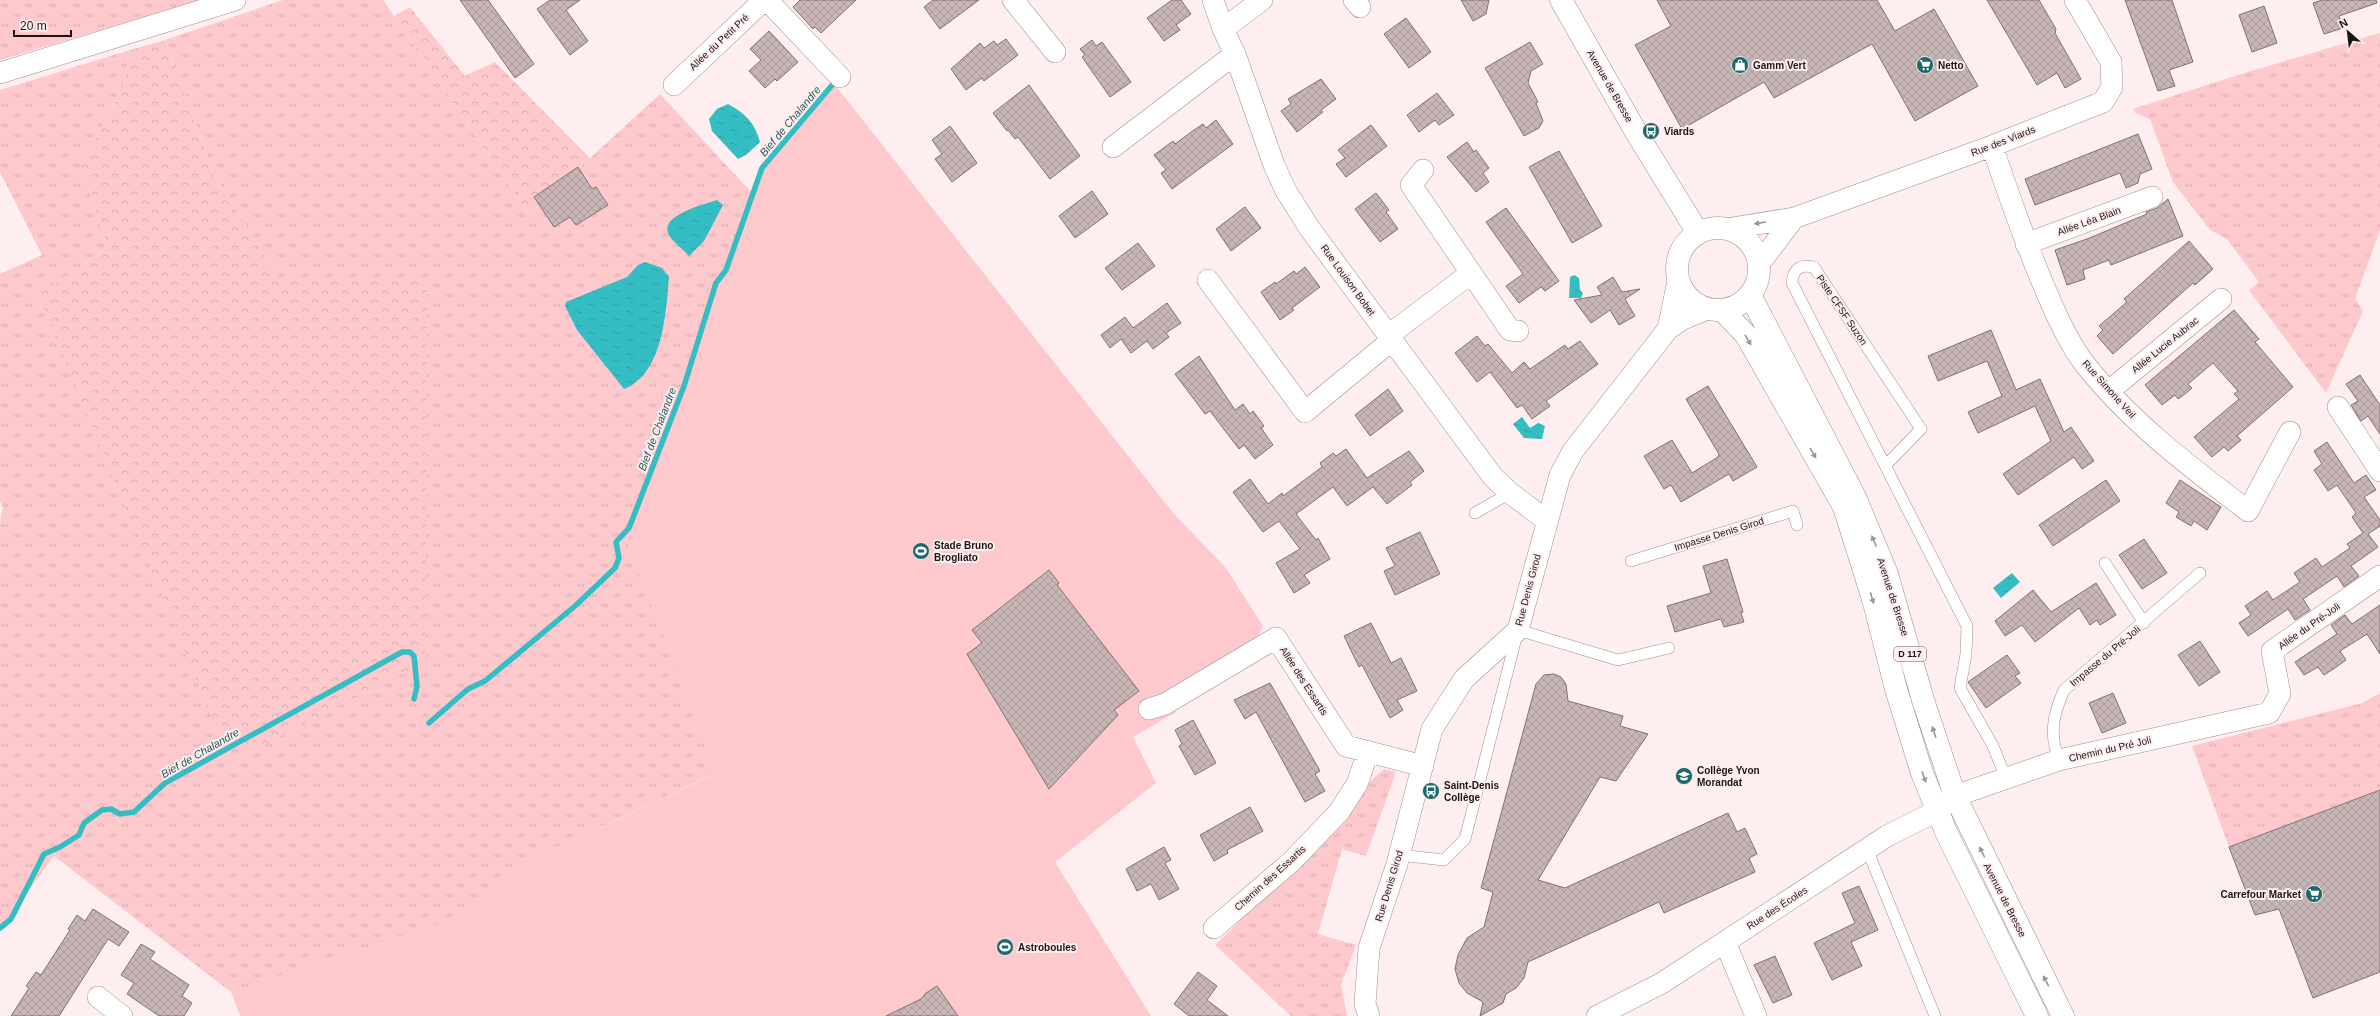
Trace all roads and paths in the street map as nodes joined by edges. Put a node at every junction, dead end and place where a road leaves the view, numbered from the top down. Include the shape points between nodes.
1 (235, 0) edge
2 (765, 0) edge
3 (1013, 0) edge
4 (1213, 0) edge
5 (1262, 0) edge
6 (1561, 0) edge
7 (2074, 0) edge
8 (1223, 29) junction
9 (1055, 52) dead end
10 (1235, 54) junction
11 (0, 74) edge
12 (840, 78) dead end
13 (674, 85) dead end
14 (1992, 146) junction
15 (1113, 147) dead end
16 (1423, 170) dead end
17 (2152, 197) dead end
18 (1794, 218) junction
19 (1726, 229) junction
20 (1698, 233) junction
21 (2026, 244) junction
22 (1759, 264) junction
23 (1471, 273) junction
24 (1208, 280) dead end
25 (1678, 281) junction
26 (1750, 295) junction
27 (2221, 299) dead end
28 (1715, 310) junction
29 (1668, 329) junction
30 (1518, 331) dead end
31 (1390, 337) junction
32 (2109, 391) junction
33 (2338, 407) dead end
34 (2290, 432) dead end
35 (1886, 465) junction
36 (2380, 471) edge
37 (1510, 493) junction
38 (1475, 513) dead end
39 (1546, 520) junction
40 (1797, 525) dead end
41 (1631, 561) dead end
42 (2105, 563) dead end
43 (2200, 573) dead end
44 (2380, 576) edge
45 (2144, 623) junction
46 (1518, 630) junction
47 (1669, 648) dead end
48 (1149, 710) dead end
49 (2269, 713) joint
50 (1368, 752) junction
51 (2059, 760) junction
52 (1422, 766) junction
53 (2006, 778) junction
54 (1955, 796) junction
55 (1937, 811) junction
56 (1867, 849) junction
57 (1399, 855) junction
58 (1214, 928) dead end
59 (1725, 942) junction
60 (98, 997) dead end
61 (122, 1016) edge
62 (1369, 1016) edge
63 (1597, 1016) edge
64 (1756, 1016) edge
65 (1935, 1016) edge
66 (2037, 1016) edge
67 (2063, 1016) edge

1 - 11 street
2 - 12 street, Allée du Petit Pré
2 - 13 street, Allée du Petit Pré
3 - 9 street
4 - 8 street, Rue Louison Bobet
5 - 8 street
6 - 20 main road, Avenue de Bresse via 1636,132
7 - 14 street, Rue des Viards via 2111,62 2112,88 2102,102
8 - 10 street, Rue Louison Bobet
10 - 15 street
10 - 31 street, Rue Louison Bobet via 1274,165 1286,191 1310,229
14 - 18 street, Rue des Viards
14 - 21 street, Rue Simone Veil
16 - 23 street via 1411,185
17 - 21 street, Allée Léa Blain
18 -> 19 street, Rue des Viards
18 - 22 street
19 - 20 main road via 1716,228
19 - 22 main road via 1738,233 1748,241 1756,252
20 - 25 main road via 1682,249 1678,259
21 - 32 street, Rue Simone Veil via 2058,318 2083,362
22 - 26 main road via 1756,286
23 - 30 street via 1510,330
23 - 31 street
24 - 31 street via 1305,412
25 - 28 main road via 1689,299
25 - 29 street, Rue Denis Girod
26 - 28 main road via 1733,308
54 -> 26 main road, Avenue de Bresse / D 117 via 1923,700 1887,574 1855,497
27 - 32 street, Allée Lucie Aubrac
28 - 29 street, Rue Denis Girod via 1683,319
28 -> 55 main road, Avenue de Bresse / D 117 via 1746,335 1844,507 1873,599 1896,689 1922,773
29 - 39 street, Rue Denis Girod via 1573,451 1560,475
31 - 37 street, Rue Louison Bobet via 1494,477
32 - 34 street, Rue Simone Veil via 2183,461 2248,511
33 - 36 street
35 - 35 lane, Piste CFSF Suzon via 1792,283 1797,268 1804,265 1814,267 1921,429
35 - 53 lane, Piste CFSF Suzon via 1967,626 1966,654 1960,688 1993,746
37 - 38 lane
37 - 39 street, Rue Louison Bobet
39 - 46 street, Rue Denis Girod
40 - 41 lane, Impasse Denis Girod via 1792,511
42 - 45 lane
43 - 45 lane, Impasse du Pré-Joli
44 - 49 street, Allée du Pré-Joli via 2272,651 2280,694
45 - 51 lane, Impasse du Pré-Joli via 2064,690 2054,712 2052,727
46 - 47 lane via 1618,660
46 - 52 street, Rue Denis Girod via 1464,679 1432,729
46 - 57 lane via 1465,839 1444,860
48 - 50 street, Allée des Essartis via 1165,704 1276,638 1346,746
49 - 51 street, Chemin du Pré Joli
50 - 52 street
50 - 58 street, Chemin des Essartis via 1357,784 1338,812 1291,862
51 - 53 street, Chemin du Pré Joli
52 - 57 street, Rue Denis Girod
53 - 54 street, Chemin du Pré Joli
54 - 55 street, Rue des Écoles
67 -> 54 main road, Avenue de Bresse / D 117
55 - 56 street, Rue des Écoles via 1899,829
55 - 66 main road, Avenue de Bresse / D 117
56 - 59 street, Rue des Écoles
56 - 65 lane
57 - 62 street, Rue Denis Girod via 1369,948 1365,1004
59 - 63 street, Rue des Écoles via 1662,983
59 - 64 street
60 - 61 street

